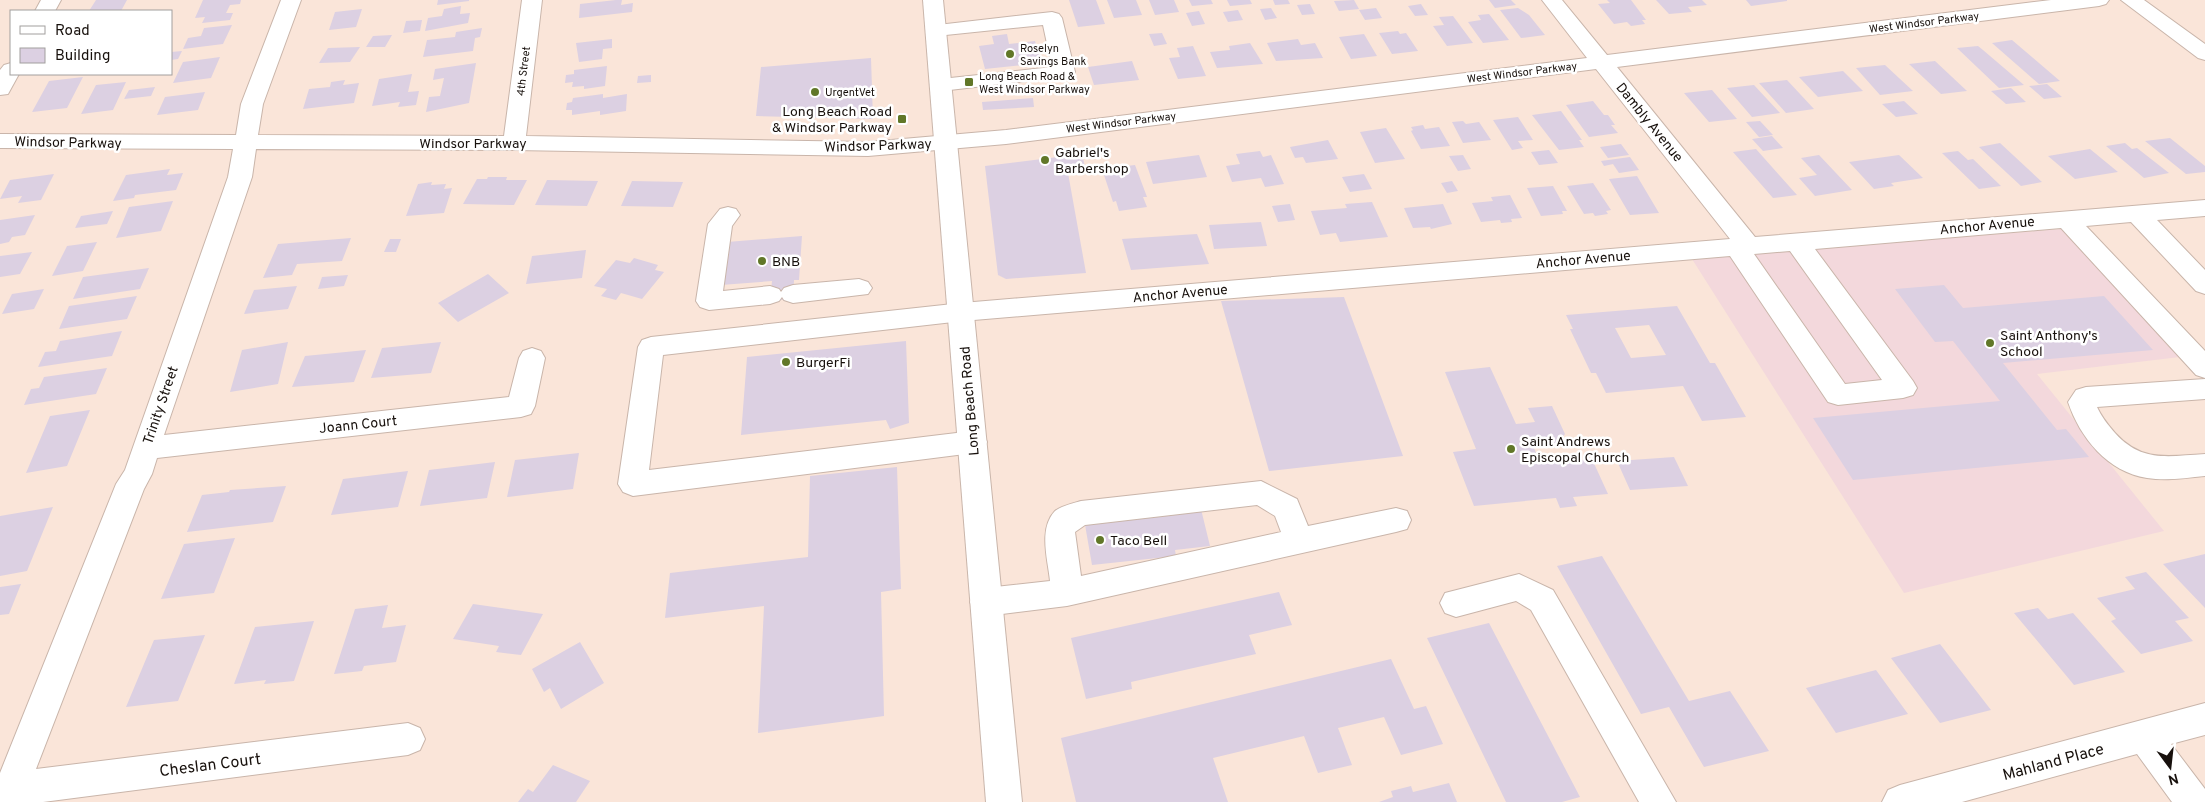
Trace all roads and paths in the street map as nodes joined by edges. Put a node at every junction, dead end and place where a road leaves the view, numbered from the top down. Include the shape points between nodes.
1 (291, 0) edge
2 (532, 0) edge
3 (933, 0) edge
4 (1552, 0) edge
5 (2099, 0) edge
6 (2131, 0) edge
7 (936, 30) junction
8 (2205, 54) edge
9 (1602, 62) junction
10 (10, 71) edge
11 (941, 85) junction
12 (0, 89) edge
13 (0, 141) edge
14 (245, 142) junction
15 (946, 142) junction
16 (514, 143) junction
17 (2205, 208) edge
18 (2136, 213) junction
19 (728, 214) dead end
20 (2066, 219) junction
21 (1796, 241) junction
22 (1742, 245) junction
23 (2205, 285) edge
24 (859, 288) dead end
25 (962, 312) junction
26 (532, 358) dead end
27 (2205, 368) edge
28 (2205, 389) edge
29 (972, 442) junction
30 (145, 448) junction
31 (2205, 465) edge
32 (1396, 520) dead end
33 (1299, 542) junction
34 (1067, 592) junction
35 (986, 602) junction
36 (1456, 603) dead end
37 (2205, 719) edge
38 (2144, 736) junction
39 (408, 738) dead end
40 (9, 795) edge
41 (1004, 802) edge
42 (1658, 802) edge
43 (1900, 802) edge
44 (2193, 802) edge

1 - 14 street, Trinity Street via 252,104
2 - 16 street, 4th Street
3 - 7 street, Long Beach Road
4 - 9 street, Dambly Avenue
5 - 9 street, West Windsor Parkway
6 - 8 street
7 - 11 street, Long Beach Road
7 - 11 street via 1052,18 1064,72
9 - 15 street, West Windsor Parkway
9 - 22 street, Dambly Avenue
10 - 12 street
11 - 15 street, Long Beach Road
13 - 14 street, Windsor Parkway
14 - 16 street, Windsor Parkway
14 - 30 street, Trinity Street via 240,177
15 - 16 street, Windsor Parkway via 868,149
15 - 25 street, Long Beach Road
17 - 18 street, Anchor Avenue
18 - 20 street, Anchor Avenue
18 - 23 street
19 - 24 street via 720,224 709,301
20 - 21 street, Anchor Avenue
20 - 27 street
21 - 22 street, Anchor Avenue
21 - 22 street, Dambly Avenue via 1903,388 1838,394
22 - 25 street, Anchor Avenue
25 - 29 street, Long Beach Road
25 - 29 street, Anchor Avenue via 651,347 633,484
26 - 30 street, Joann Court via 521,406
28 - 31 street via 2086,397 2082,402 2086,415 2114,453 2130,463 2158,467
29 - 35 street, Long Beach Road
30 - 40 street, Trinity Street via 138,474 131,484
32 - 33 street
33 - 34 street
33 - 34 street via 1287,508 1260,493 1081,513 1066,520 1060,532
34 - 35 street
35 - 41 street, Long Beach Road
36 - 42 street via 1519,587 1542,600
37 - 38 street, Mahland Place
38 - 43 street, Mahland Place
38 - 44 street
39 - 40 street, Cheslan Court

